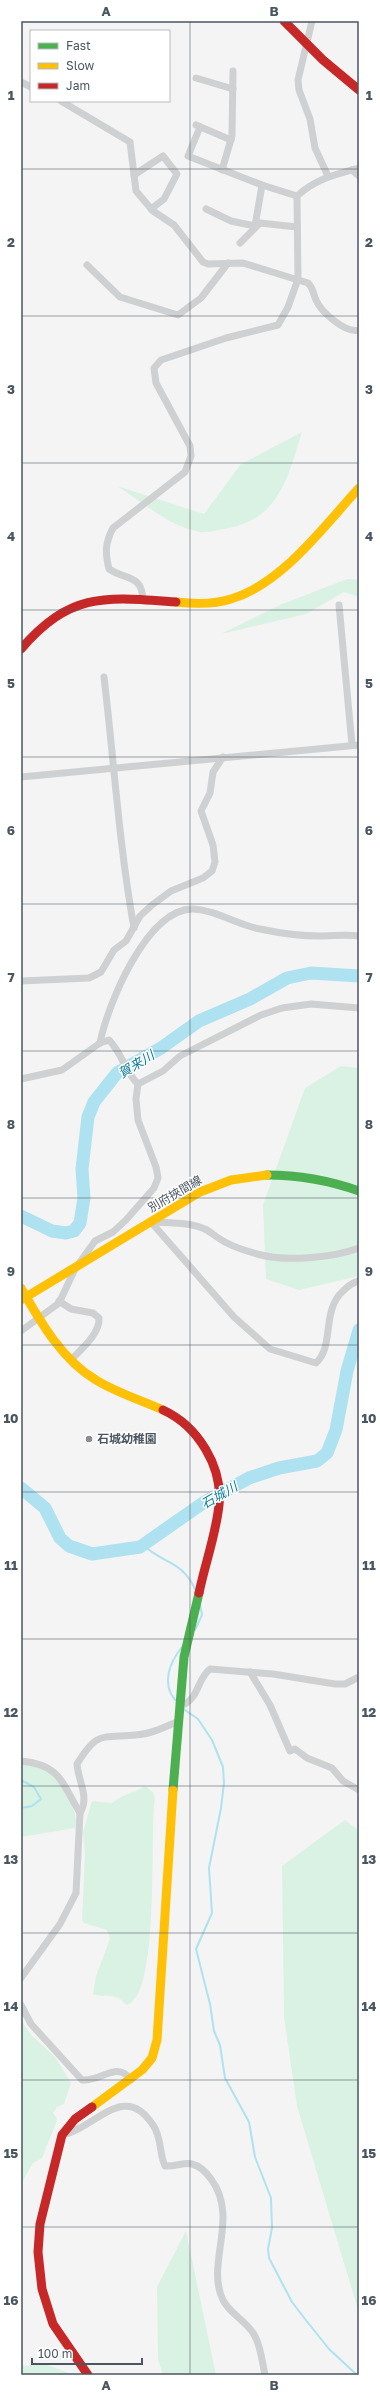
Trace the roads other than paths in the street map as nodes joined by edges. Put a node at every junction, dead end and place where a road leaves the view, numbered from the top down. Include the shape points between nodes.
1 (284, 21) edge
2 (312, 21) edge
3 (307, 45) junction
4 (233, 71) dead end
5 (196, 78) dead end
6 (21, 82) edge
7 (30, 86) edge
8 (234, 89) junction
9 (359, 90) edge
10 (62, 102) edge
11 (231, 140) junction
12 (355, 169) edge
13 (222, 170) junction
14 (134, 175) junction
15 (328, 176) junction
16 (359, 176) edge
17 (262, 185) junction
18 (298, 196) junction
19 (151, 209) junction
20 (206, 209) dead end
21 (255, 226) junction
22 (298, 227) junction
23 (240, 243) dead end
24 (228, 263) junction
25 (87, 265) dead end
26 (298, 279) junction
27 (359, 330) edge
28 (359, 488) edge
29 (143, 600) junction
30 (339, 605) dead end
31 (21, 649) edge
32 (104, 677) dead end
33 (356, 745) edge
34 (223, 758) junction
35 (115, 768) junction
36 (21, 777) edge
37 (134, 928) junction
38 (359, 936) edge
39 (21, 981) edge
40 (359, 1008) edge
41 (100, 1043) junction
42 (21, 1079) edge
43 (138, 1084) junction
44 (359, 1191) edge
45 (151, 1222) junction
46 (359, 1248) edge
47 (75, 1269) junction
48 (359, 1281) edge
49 (21, 1288) edge
50 (24, 1299) edge
51 (59, 1302) junction
52 (40, 1317) junction
53 (21, 1332) edge
54 (71, 1360) junction
55 (250, 1672) junction
56 (359, 1677) edge
57 (179, 1703) junction
58 (177, 1722) junction
59 (21, 1761) edge
60 (359, 1790) edge
61 (80, 1812) junction
62 (21, 1978) edge
63 (21, 2005) edge
64 (131, 2080) junction
65 (62, 2135) junction
66 (88, 2375) edge
67 (265, 2375) edge

1 - 3 street
2 - 3 street
3 - 9 street
3 - 15 street via 298,80 299,90 310,119 315,148
4 - 8 street
5 - 8 street
6 - 7 street
8 - 11 street
10 - 14 street via 130,142
11 - 13 street
11 - 13 street via 198,126 188,156
12 - 15 street
12 - 16 street
13 - 17 street
14 - 19 street via 136,191
14 - 19 street via 163,156 177,174 164,199
15 - 18 street via 308,186
17 - 18 street
17 - 21 street
18 - 22 street
19 - 24 street via 174,225 204,262
20 - 21 street via 231,221
21 - 22 street via 270,223
21 - 23 street
22 - 26 street
24 - 25 street via 201,298 178,315 120,297
24 - 26 street via 243,263
26 - 27 street via 312,287 318,303 345,329
26 - 29 street via 278,325 226,338 161,360 154,368 156,383 185,435 191,456 185,472 113,528 107,540 105,553 109,569 134,579 140,586
28 - 29 street via 277,574 254,589 230,600
29 - 31 street via 108,598 75,607 36,632
30 - 33 street
32 - 35 street
33 - 34 street
34 - 35 street
34 - 37 street via 213,772 210,793 201,811 213,845 215,862 212,871 203,878 171,891 140,916
35 - 36 street
35 - 37 street via 123,868
37 - 39 street via 126,941 114,950 101,972 89,978
38 - 41 street via 320,936 259,929 206,910 181,910 170,916 135,956 109,1010
40 - 43 street via 311,1004 261,1014 180,1056 163,1071
41 - 42 street via 62,1070
41 - 43 street via 109,1040 115,1046 132,1078
43 - 47 street via 138,1120 153,1156 158,1178 154,1188 126,1220 113,1232 96,1241
44 - 45 street, 別府挾間線 via 334,1182 296,1175 267,1175 231,1180 200,1192
45 - 46 street via 178,1223 206,1230 226,1242 258,1254 273,1256 338,1256
45 - 47 street, 別府挾間線
45 - 48 street via 234,1317 270,1349 287,1356 316,1363 324,1356 331,1308 336,1297
47 - 50 street, 別府挾間線
47 - 51 street
49 - 50 street
50 - 52 street
51 - 52 street
51 - 54 street via 71,1309 93,1313 99,1318 100,1325 96,1331
52 - 53 street
52 - 54 street
54 - 57 street via 105,1386 168,1412 188,1426 207,1448 216,1470 219,1505 184,1657
55 - 56 street via 334,1684 345,1684
55 - 57 street via 210,1669 204,1673 191,1699 185,1704
55 - 60 street via 270,1705 290,1751 295,1749 308,1758 332,1768 343,1781
57 - 58 street
58 - 61 street via 136,1736 106,1736 93,1742 76,1764 84,1797 84,1806
58 - 64 street via 157,2040 152,2058
59 - 61 street via 44,1764 54,1772
61 - 62 street via 76,1893 60,1924
63 - 64 street via 31,2024 82,2080 90,2081 118,2070 124,2071
64 - 65 street via 76,2119
65 - 66 street via 40,2224 38,2252 42,2289 54,2324
65 - 67 street via 74,2133 112,2108 133,2107 153,2124 159,2137 165,2166 200,2166 208,2175 219,2189 223,2210 218,2278 221,2296 251,2330

